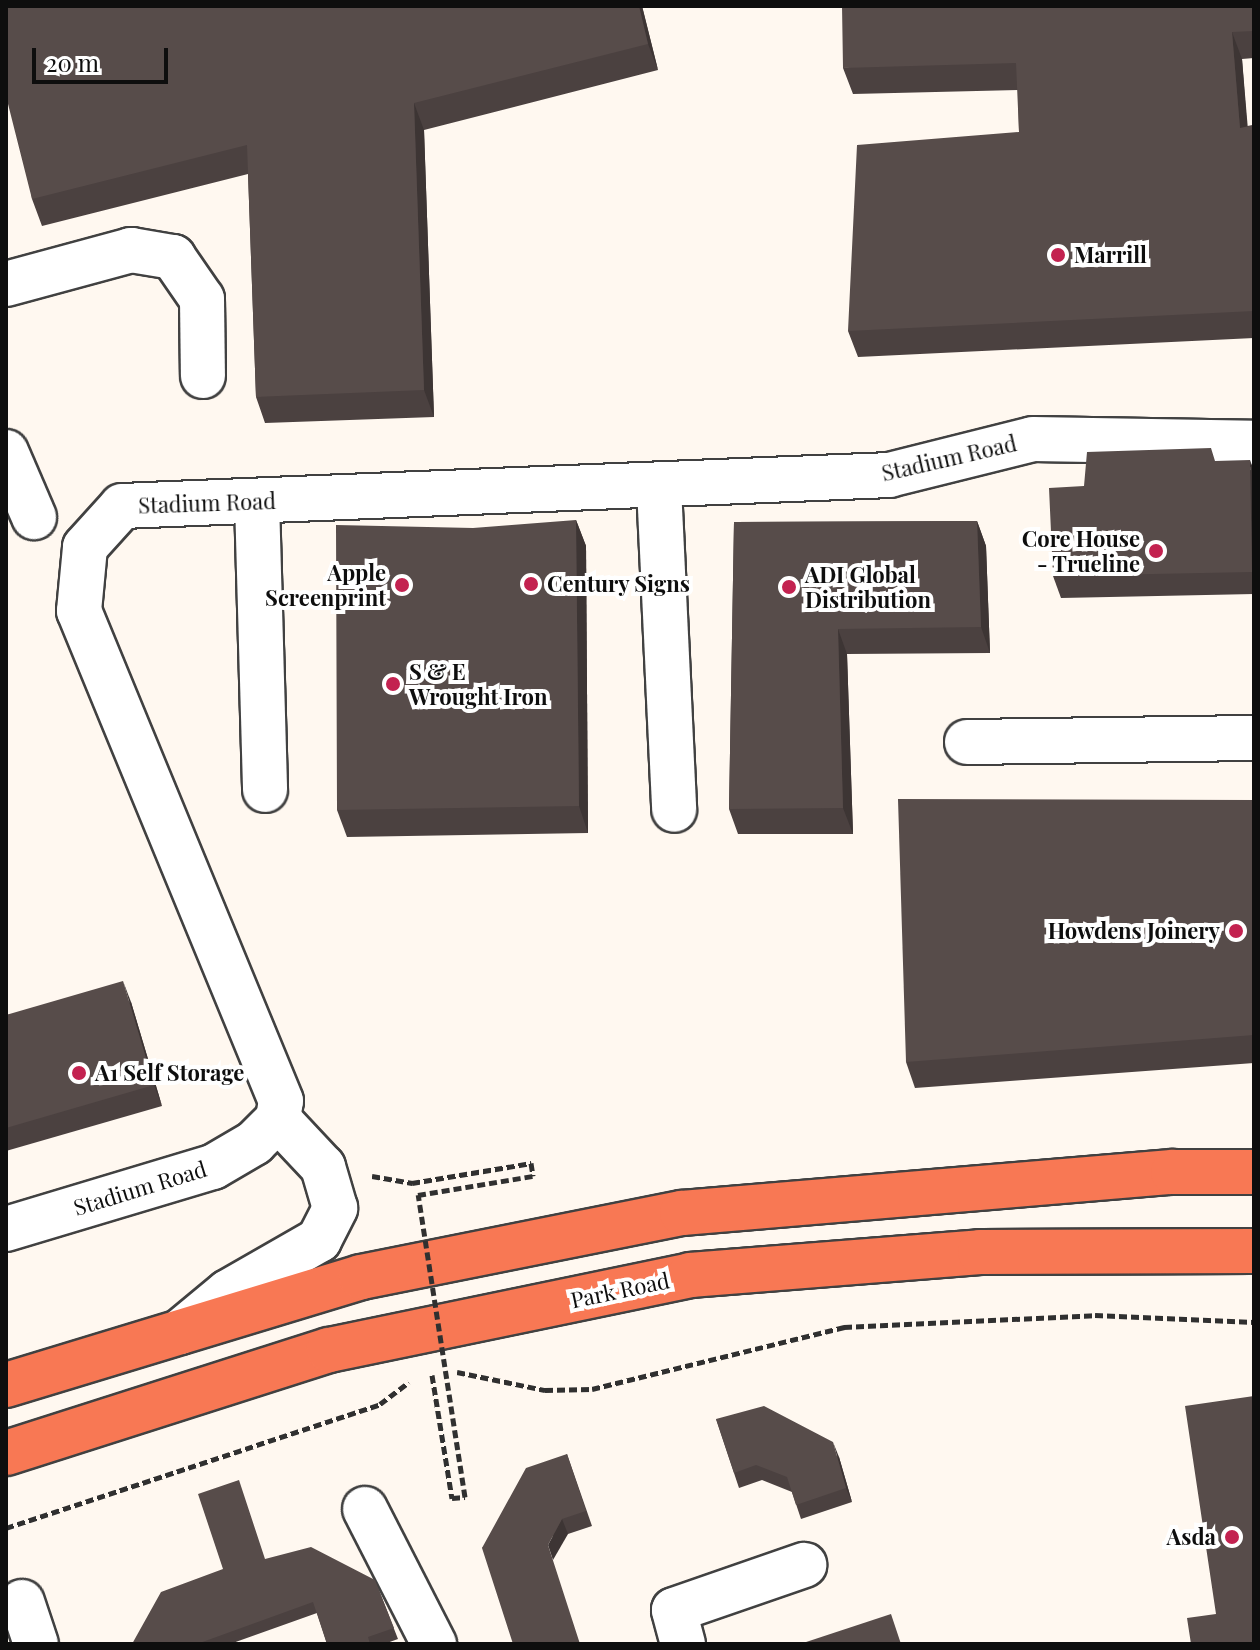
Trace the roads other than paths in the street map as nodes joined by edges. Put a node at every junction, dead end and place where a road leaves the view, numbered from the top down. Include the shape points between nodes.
1 (6, 284) edge
2 (203, 376) dead end
3 (1254, 443) edge
4 (6, 452) edge
5 (659, 487) junction
6 (257, 501) junction
7 (21, 502) edge
8 (1254, 738) edge
9 (967, 742) dead end
10 (265, 790) dead end
11 (674, 810) dead end
12 (278, 1119) junction
13 (1254, 1172) edge
14 (6, 1229) edge
15 (1254, 1251) edge
16 (180, 1332) junction
17 (6, 1385) edge
18 (6, 1453) edge
19 (365, 1509) dead end
20 (804, 1565) dead end
21 (22, 1602) dead end
22 (36, 1644) edge
23 (434, 1644) edge
24 (683, 1644) edge

1 - 2 street via 131,250 173,257 202,299
3 - 5 street, Stadium Road via 1033,439 889,475
4 - 7 street
5 - 6 street, Stadium Road
5 - 11 street
6 - 10 street
6 - 12 street, Stadium Road via 122,506 85,547 79,611 277,1077
8 - 9 street
12 - 14 street, Stadium Road via 213,1167
12 - 16 street via 323,1167 335,1208 319,1240 228,1292
13 - 16 highway via 1173,1172 682,1213 361,1277
15 - 18 highway, Park Road via 980,1252 690,1275 329,1350
16 - 17 highway
19 - 23 street
20 - 24 street via 674,1610
21 - 22 street

